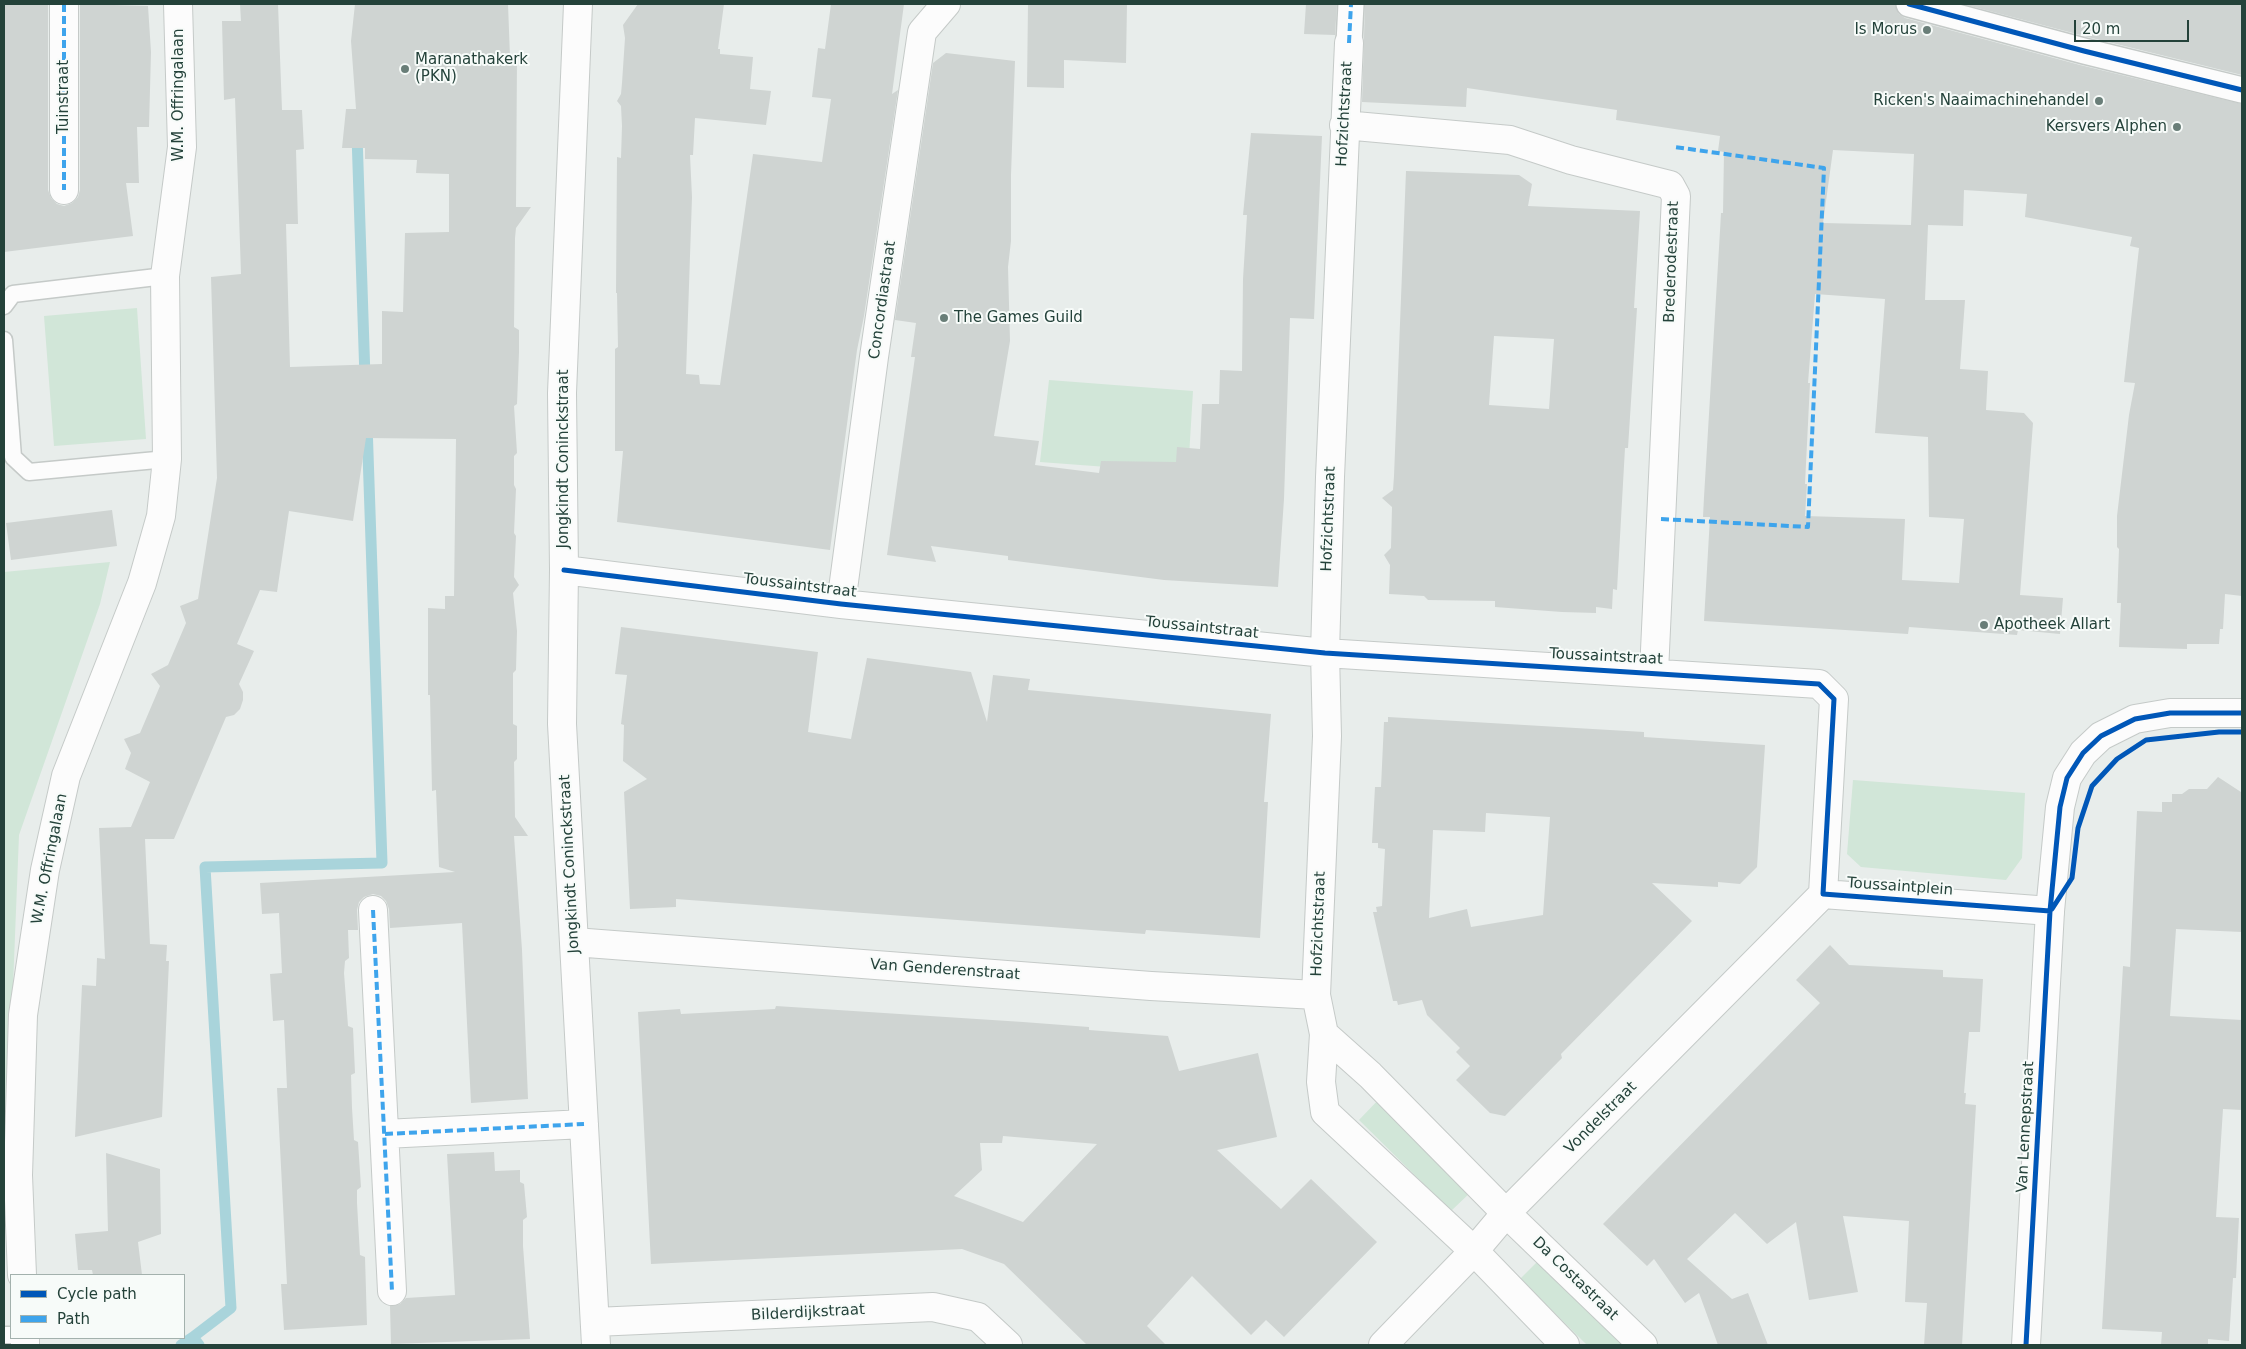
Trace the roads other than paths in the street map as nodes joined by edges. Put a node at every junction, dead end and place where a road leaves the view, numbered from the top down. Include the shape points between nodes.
1 (64, 4) edge
2 (178, 4) edge
3 (578, 4) edge
4 (946, 4) edge
5 (1351, 4) edge
6 (1909, 4) edge
7 (1349, 43) joint
8 (2242, 90) edge
9 (1344, 125) junction
10 (64, 190) dead end
11 (165, 276) junction
12 (4, 306) edge
13 (4, 340) edge
14 (167, 459) junction
15 (564, 570) junction
16 (840, 604) junction
17 (1325, 653) junction
18 (1654, 672) junction
19 (2242, 713) edge
20 (1822, 894) junction
21 (373, 910) dead end
22 (2050, 911) junction
23 (574, 942) junction
24 (1316, 995) junction
25 (1324, 1034) junction
26 (584, 1124) junction
27 (384, 1134) junction
28 (1506, 1213) junction
29 (1474, 1251) junction
30 (22, 1274) edge
31 (392, 1291) dead end
32 (595, 1334) edge
33 (1008, 1345) edge
34 (1383, 1345) edge
35 (1565, 1345) edge
36 (1643, 1345) edge
37 (2026, 1345) edge

1 - 10 street, Tuinstraat
2 - 11 street, W.M. Offringalaan via 182,147
3 - 15 street, Jongkindt Coninckstraat via 562,394
4 - 16 street, Concordiastraat via 922,32
5 - 7 street, Hofzichtstraat
6 - 8 street
7 - 9 street, Hofzichtstraat
9 - 17 street, Hofzichtstraat
9 - 18 street, Brederodestraat via 1510,140 1570,160 1670,185 1676,196
11 - 12 lane via 13,294
11 - 14 street, W.M. Offringalaan
13 - 14 lane via 13,457 29,472
14 - 30 street, W.M. Offringalaan via 161,516 142,583 66,776 45,870 23,1015 18,1175
15 - 16 street, Toussaintstraat
15 - 23 street, Jongkindt Coninckstraat via 562,724
16 - 17 street, Toussaintstraat
17 - 18 street, Toussaintstraat
17 - 24 street, Hofzichtstraat via 1327,736
18 - 20 street, Toussaintstraat via 1819,684 1834,699
19 - 22 street via 2170,713 2135,719 2101,736 2083,753 2067,778 2060,807
20 - 22 street, Toussaintplein
20 - 28 street, Vondelstraat
21 - 27 street
22 - 37 street, Van Lennepstraat
23 - 24 street, Van Genderenstraat via 1151,986
23 - 26 street, Jongkindt Coninckstraat
24 - 25 street, Hofzichtstraat
25 - 28 street
25 - 29 street, Hofzichtstraat via 1321,1082 1325,1112
26 - 27 street
26 - 32 street, Jongkindt Coninckstraat
27 - 31 street
28 - 29 street, Vondelstraat
28 - 36 street, Da Costastraat
29 - 34 street, Vondelstraat
29 - 35 street
32 - 33 street, Bilderdijkstraat via 932,1307 978,1317

